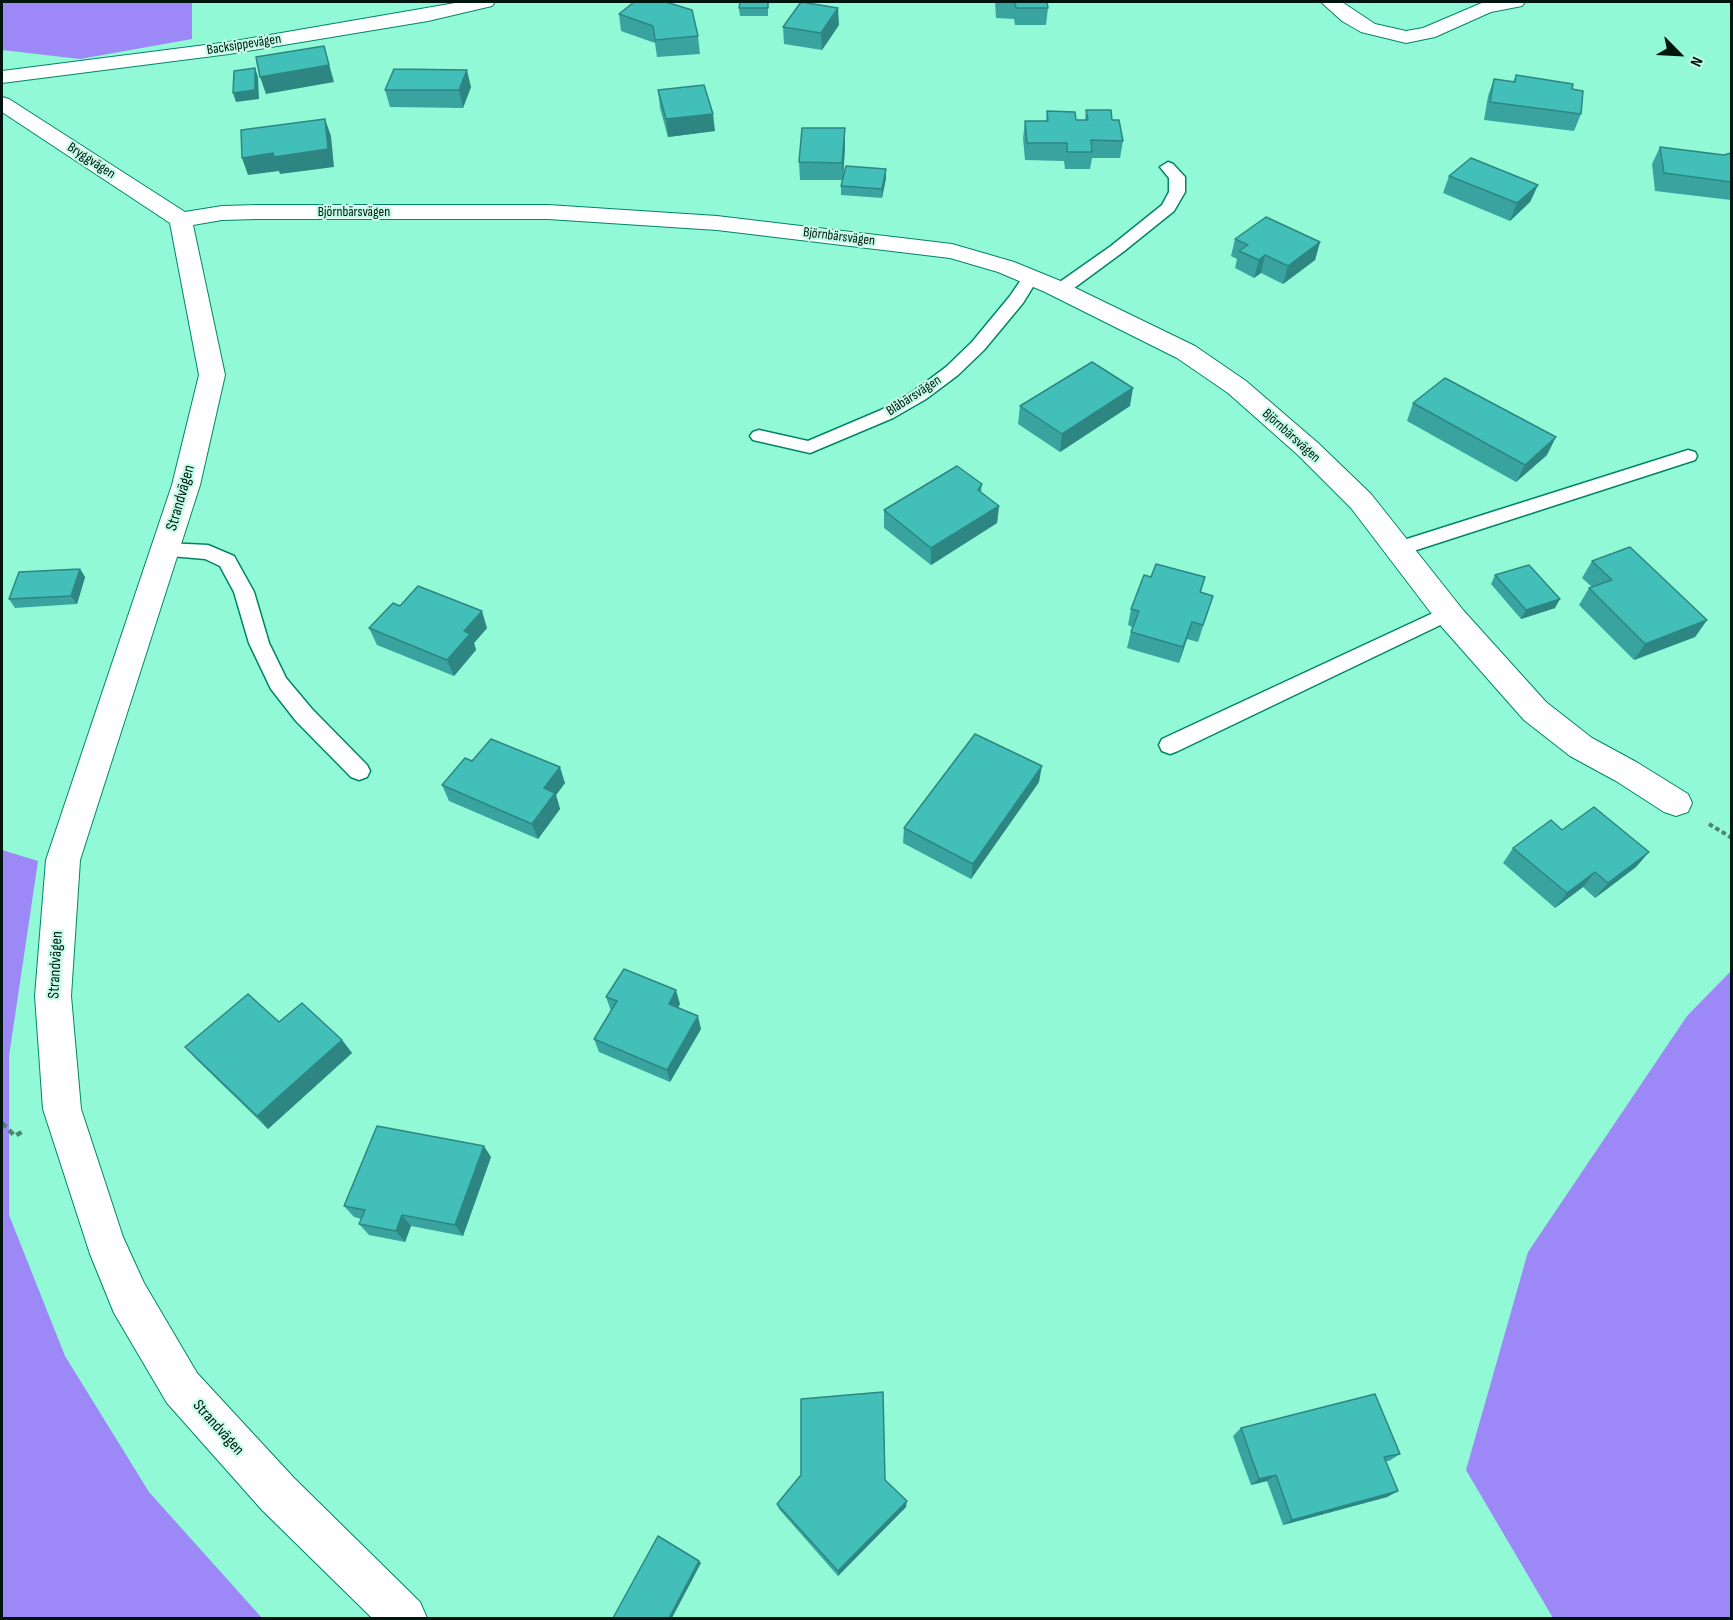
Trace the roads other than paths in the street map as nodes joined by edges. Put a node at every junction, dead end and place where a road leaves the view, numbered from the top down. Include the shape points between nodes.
1 (484, 2) edge
2 (1331, 2) edge
3 (1515, 2) edge
4 (2, 77) edge
5 (2, 102) edge
6 (1168, 167) dead end
7 (181, 220) junction
8 (1031, 277) junction
9 (1060, 290) junction
10 (759, 435) dead end
11 (1688, 456) dead end
12 (1398, 549) junction
13 (166, 550) junction
14 (1448, 613) junction
15 (1170, 745) dead end
16 (359, 771) dead end
17 (1676, 803) dead end
18 (404, 1618) edge

1 - 4 street, Backsippevägen via 229,48
2 - 3 street via 1368,28 1406,37 1428,33 1486,7
5 - 7 street, Bryggvägen
6 - 9 lane via 1177,177 1177,192 1168,208
7 - 8 street, Björnbärsvägen via 257,212 548,212 717,223 952,251
7 - 13 street, Strandvägen via 212,375
8 - 9 street, Björnbärsvägen
8 - 10 lane, Blåbärsvägen via 978,346 920,395 810,447
9 - 12 street, Björnbärsvägen via 1186,352 1237,387 1361,501
11 - 12 lane
12 - 14 street, Björnbärsvägen
13 - 16 lane via 208,552 227,561 244,592 259,644 278,682 304,716
13 - 18 street, Strandvägen via 63,860 53,996 62,1109 104,1240 129,1298 182,1388 278,1494
14 - 15 lane
14 - 17 street, Björnbärsvägen via 1535,711 1581,747

